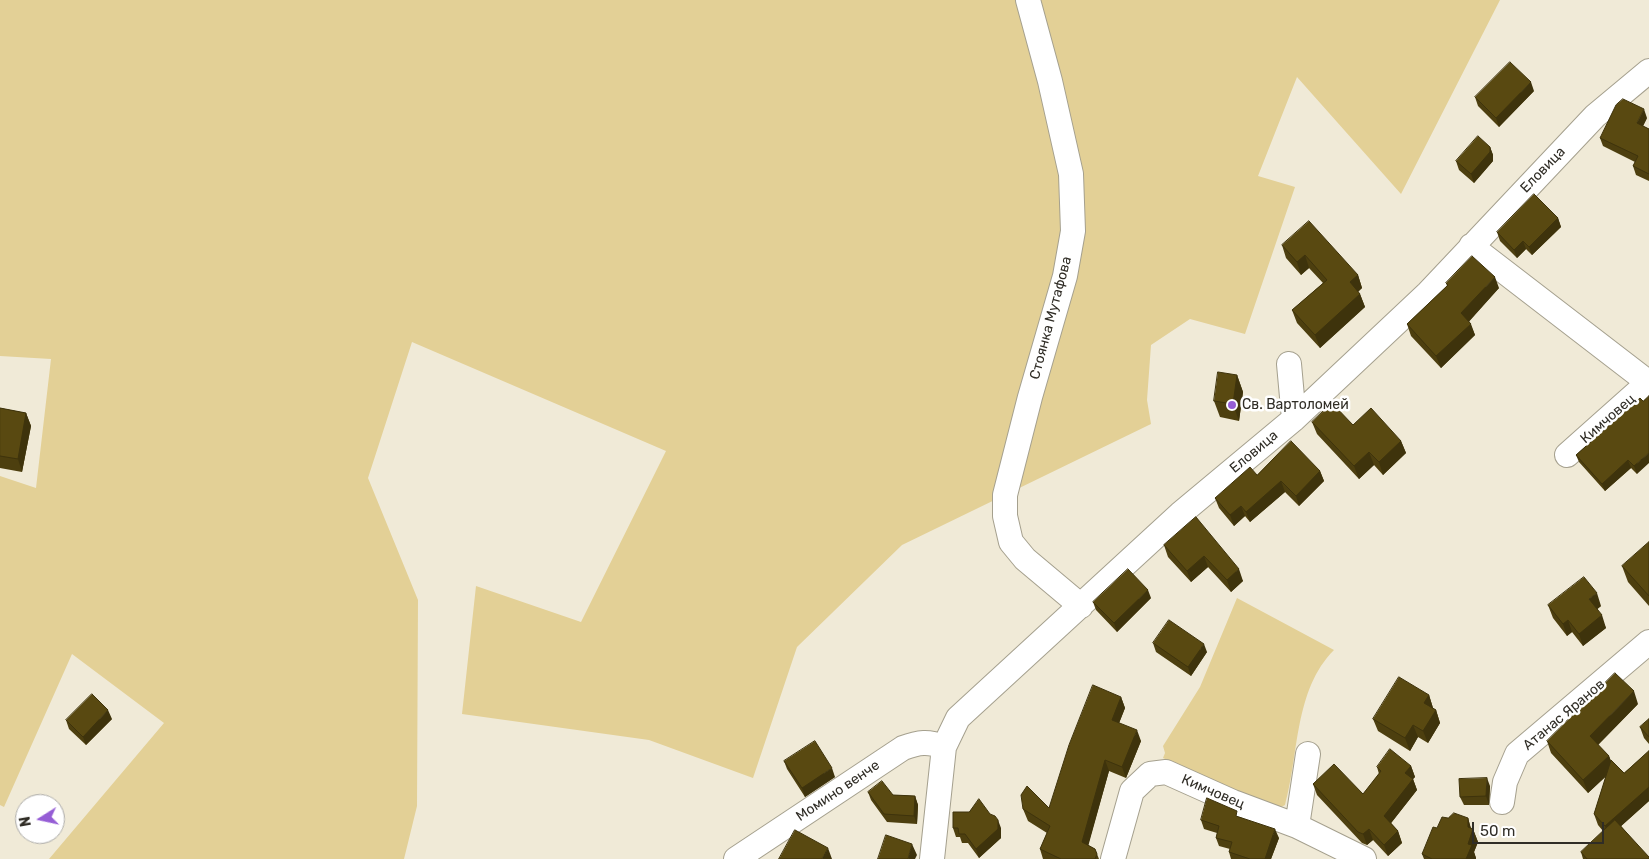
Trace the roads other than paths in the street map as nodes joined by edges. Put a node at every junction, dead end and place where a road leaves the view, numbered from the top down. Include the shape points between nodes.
1 (1028, 0) edge
2 (1649, 71) edge
3 (1471, 246) junction
4 (1289, 364) dead end
5 (1649, 383) edge
6 (1294, 419) junction
7 (1567, 455) dead end
8 (1081, 606) junction
9 (1649, 642) edge
10 (944, 747) junction
11 (1308, 754) dead end
12 (1502, 802) dead end
13 (1296, 826) junction
14 (934, 858) edge
15 (736, 859) edge
16 (1113, 859) edge
17 (1364, 859) edge

1 - 8 street, Стоянка Мутафова via 1071,174 1073,230 1065,276 1005,495 1005,516 1011,542 1025,559
2 - 3 street, Еловица via 1595,116
3 - 5 street
3 - 6 street, Еловица via 1428,293
4 - 6 street
5 - 7 street, Кимчовец
6 - 8 street, Еловица via 1180,514
8 - 10 street, Еловица via 958,718
9 - 12 street, Атанас Яранов via 1517,754 1505,782
10 - 14 street, Еловица
10 - 15 street, Момино венче via 932,742 918,742 903,748
11 - 13 street
13 - 16 street, Кимчовец via 1166,772 1150,774 1132,791
13 - 17 street, Кимчовец

